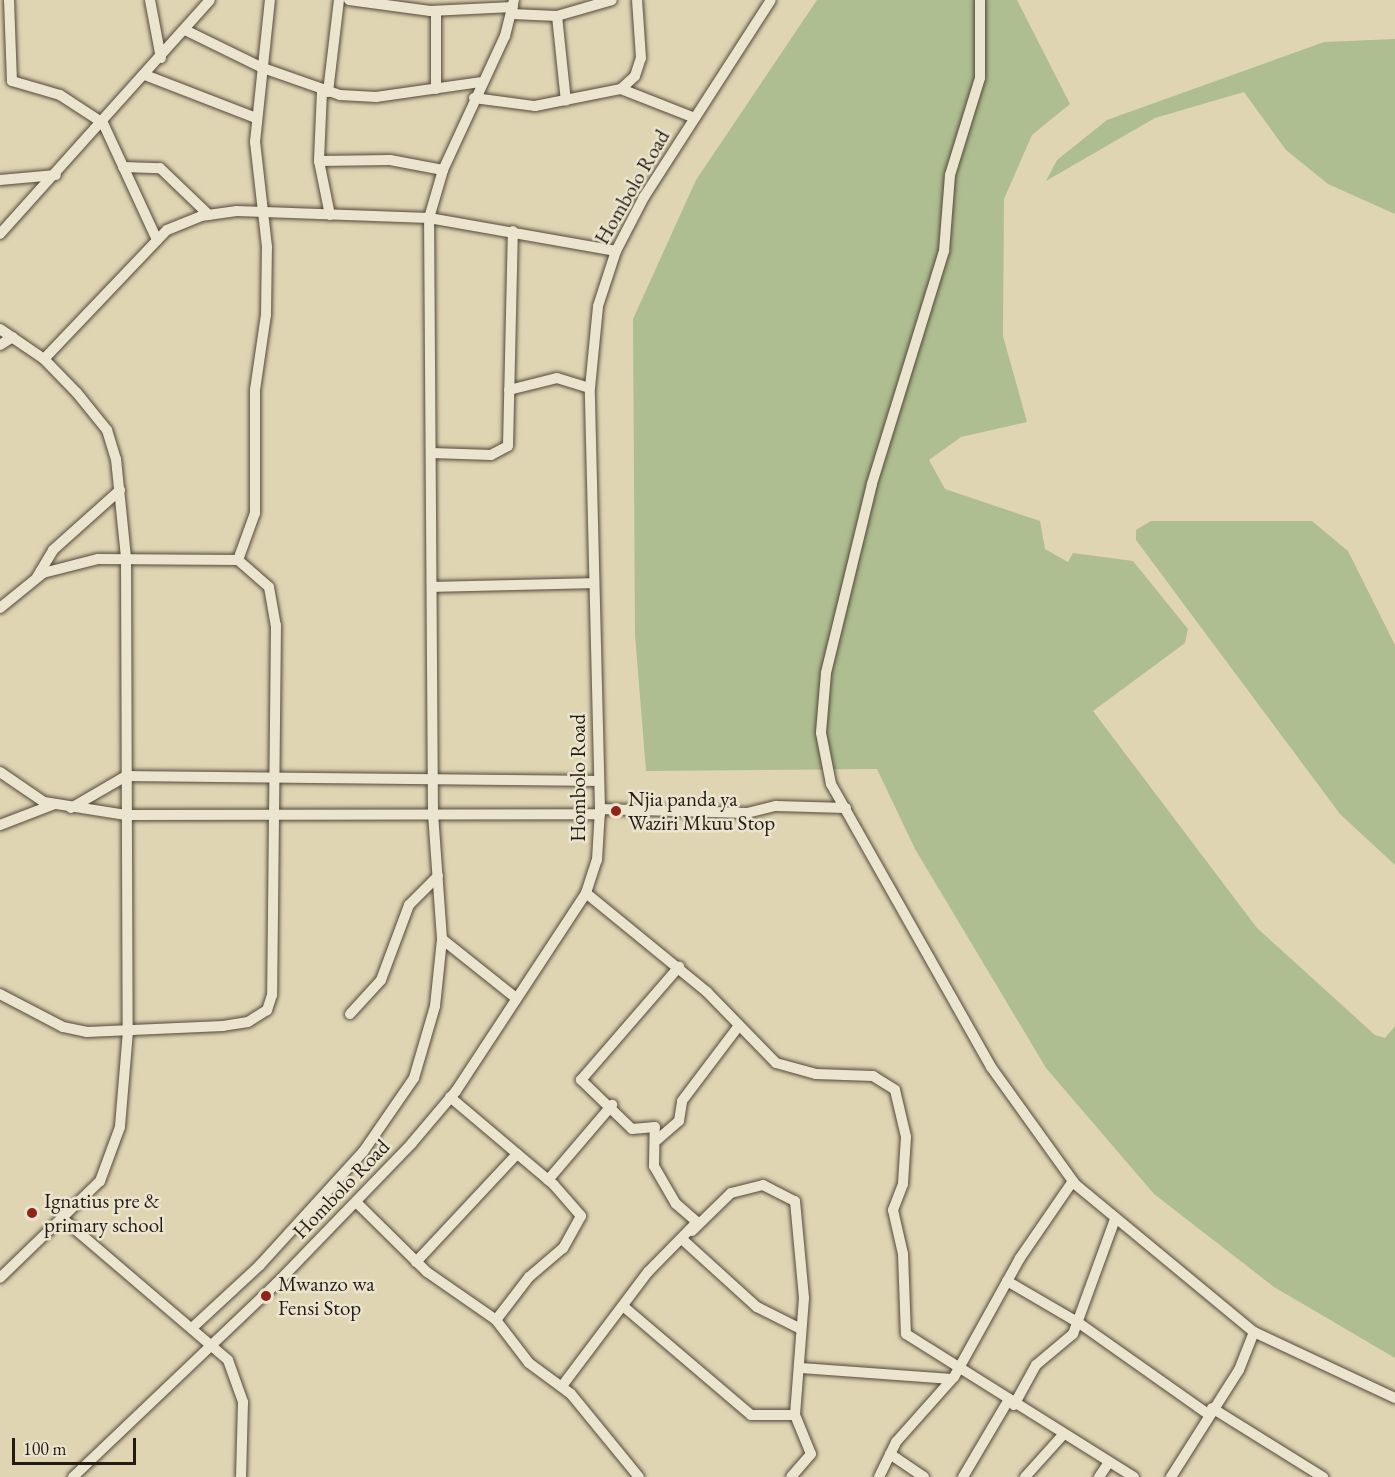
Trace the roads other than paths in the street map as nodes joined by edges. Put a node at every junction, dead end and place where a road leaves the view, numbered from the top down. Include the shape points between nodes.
1 (9, 0) edge
2 (150, 0) edge
3 (210, 0) edge
4 (270, 0) edge
5 (339, 0) edge
6 (349, 0) edge
7 (612, 0) edge
8 (637, 0) edge
9 (770, 0) edge
10 (980, 0) edge
11 (513, 7) edge
12 (436, 11) junction
13 (557, 16) junction
14 (185, 30) junction
15 (161, 58) junction
16 (263, 68) junction
17 (145, 75) junction
18 (6, 81) edge
19 (483, 82) junction
20 (436, 89) junction
21 (621, 89) junction
22 (325, 92) junction
23 (474, 98) junction
24 (566, 101) junction
25 (256, 118) junction
26 (695, 118) junction
27 (103, 123) junction
28 (319, 161) junction
29 (123, 167) junction
30 (442, 170) junction
31 (56, 175) junction
32 (0, 180) edge
33 (261, 212) junction
34 (209, 215) junction
35 (330, 215) junction
36 (429, 218) junction
37 (513, 231) junction
38 (0, 234) edge
39 (157, 240) junction
40 (616, 250) junction
41 (0, 329) edge
42 (13, 337) junction
43 (0, 345) edge
44 (44, 359) junction
45 (590, 388) junction
46 (509, 390) junction
47 (432, 453) junction
48 (120, 490) junction
49 (126, 558) junction
50 (238, 560) junction
51 (37, 578) junction
52 (594, 583) junction
53 (434, 587) junction
54 (0, 608) edge
55 (0, 772) edge
56 (126, 776) junction
57 (271, 776) junction
58 (433, 776) junction
59 (599, 781) junction
60 (55, 804) junction
61 (71, 808) junction
62 (846, 808) junction
63 (600, 811) junction
64 (271, 814) junction
65 (433, 814) junction
66 (126, 815) junction
67 (0, 825) edge
68 (438, 876) junction
69 (586, 893) junction
70 (442, 939) junction
71 (679, 968) junction
72 (0, 994) edge
73 (516, 998) junction
74 (350, 1014) dead end
75 (738, 1027) junction
76 (128, 1031) junction
77 (450, 1098) junction
78 (612, 1105) junction
79 (657, 1140) junction
80 (517, 1154) junction
81 (548, 1180) junction
82 (1073, 1181) junction
83 (356, 1202) junction
84 (63, 1219) junction
85 (1114, 1219) junction
86 (692, 1231) junction
87 (683, 1240) junction
88 (416, 1262) junction
89 (0, 1278) edge
90 (1007, 1281) junction
91 (623, 1306) junction
92 (496, 1320) junction
93 (1079, 1323) junction
94 (192, 1329) junction
95 (801, 1329) junction
96 (1254, 1332) junction
97 (211, 1345) junction
98 (801, 1368) junction
99 (955, 1375) junction
100 (562, 1386) junction
101 (1395, 1398) edge
102 (1011, 1403) junction
103 (1210, 1411) junction
104 (795, 1416) junction
105 (1063, 1434) junction
106 (890, 1454) junction
107 (1109, 1462) junction
108 (73, 1477) edge
109 (240, 1477) edge
110 (639, 1477) edge
111 (791, 1477) edge
112 (879, 1477) edge
113 (924, 1477) edge
114 (963, 1477) edge
115 (1025, 1477) edge
116 (1099, 1477) edge
117 (1134, 1477) edge
118 (1172, 1477) edge
119 (1323, 1477) edge

1 - 18 street
2 - 15 street
3 - 14 street
4 - 16 street
5 - 22 street
6 - 12 street
7 - 13 street
8 - 21 street via 641,58 635,76
9 - 26 street, Hombolo Road
10 - 62 street via 980,78 950,175 944,251 872,484 826,673 821,733 831,784
11 - 12 street
11 - 13 street
11 - 19 street
12 - 20 street
13 - 24 street
14 - 15 street
14 - 16 street
15 - 17 street
16 - 22 street
16 - 25 street
17 - 25 street
17 - 27 street
18 - 27 street via 60,94
19 - 20 street
19 - 23 street
20 - 22 street via 376,97
21 - 24 street
21 - 26 street
22 - 28 street
23 - 24 street via 524,107
23 - 30 street
25 - 33 street
26 - 40 street, Hombolo Road
27 - 29 street
27 - 31 street
28 - 30 street via 390,160
28 - 35 street
29 - 34 street via 160,168
29 - 39 street
30 - 36 street
31 - 32 street
31 - 38 street
33 - 34 street
33 - 35 street
33 - 50 street via 266,305 255,390 255,513
34 - 39 street
35 - 36 street
36 - 37 street
36 - 47 street
37 - 40 street
37 - 46 street
39 - 44 street
40 - 45 street, Hombolo Road via 598,306
41 - 42 street
42 - 43 street
42 - 44 street
44 - 48 street via 107,430
45 - 46 street via 557,378
45 - 52 street, Hombolo Road
46 - 47 street via 504,450 481,455
47 - 53 street
48 - 49 street
48 - 51 street via 53,550
49 - 50 street
49 - 51 street via 98,559
49 - 56 street
50 - 57 street via 258,573 275,607
51 - 54 street
52 - 53 street
52 - 59 street, Hombolo Road
53 - 58 street
55 - 60 street via 33,797
56 - 57 street
56 - 61 street
56 - 66 street
57 - 58 street
57 - 64 street
58 - 59 street
58 - 65 street
59 - 63 street, Hombolo Road
60 - 61 street
60 - 67 street
61 - 66 street
62 - 63 street via 776,806 747,813
62 - 82 street via 991,1067
63 - 65 street
63 - 69 street, Hombolo Road via 597,860
64 - 65 street
64 - 66 street
64 - 76 street via 272,995 267,1010 248,1022 223,1026
65 - 68 street
66 - 76 street
68 - 70 street
68 - 74 street via 410,905 381,980
69 - 71 street
69 - 73 street, Hombolo Road
70 - 73 street
70 - 94 street via 427,1035 402,1099 324,1197
71 - 75 street
71 - 78 street via 581,1080
72 - 76 street via 63,1027
73 - 77 street, Hombolo Road
75 - 79 street via 682,1101 680,1121
75 - 99 street via 789,1068 873,1076 895,1090 906,1137 904,1178 893,1210 903,1254 906,1334
76 - 84 street via 113,1156 100,1181
77 - 80 street
77 - 83 street, Hombolo Road
78 - 79 street via 632,1130 655,1127
78 - 81 street
79 - 86 street via 654,1166 676,1204 696,1220
80 - 81 street
80 - 88 street
81 - 92 street via 581,1216 563,1248 529,1277
82 - 85 street
82 - 90 street
83 - 88 street
83 - 97 street, Hombolo Road
84 - 89 street
84 - 94 street
85 - 93 street
85 - 96 street
86 - 87 street
86 - 95 street via 731,1193 763,1185 795,1201 804,1298
87 - 91 street via 648,1272
87 - 95 street via 757,1307
88 - 92 street
90 - 93 street
90 - 99 street
91 - 100 street
91 - 104 street via 751,1415
92 - 100 street via 529,1363
93 - 102 street via 1070,1339 1031,1371
93 - 103 street
94 - 97 street
95 - 98 street
96 - 101 street
96 - 103 street via 1239,1370
97 - 108 street, Hombolo Road
97 - 109 street via 234,1370 243,1402
98 - 99 street
98 - 104 street
99 - 102 street
99 - 106 street
100 - 110 street
102 - 105 street
102 - 114 street
103 - 118 street
103 - 119 street
104 - 111 street via 811,1454
105 - 107 street
105 - 115 street
106 - 112 street
106 - 113 street
107 - 116 street
107 - 117 street

